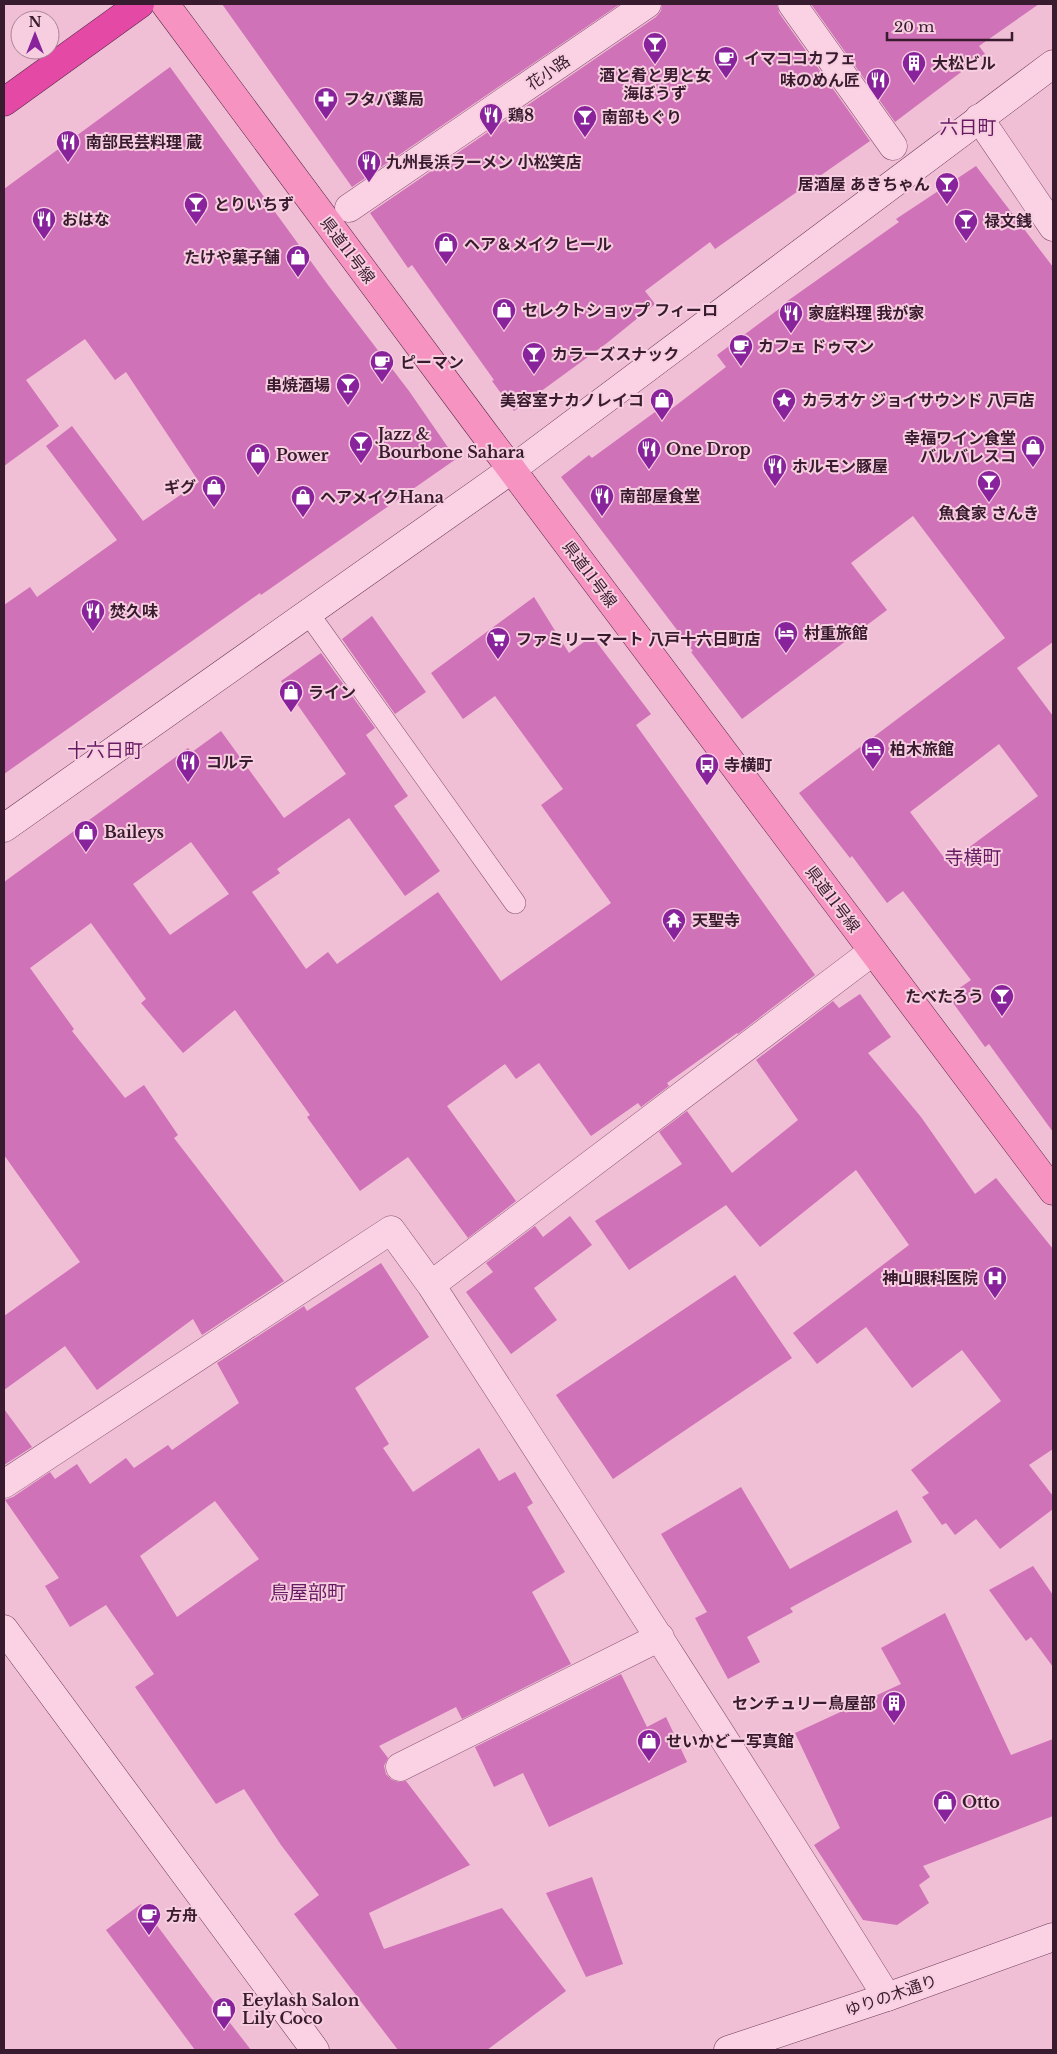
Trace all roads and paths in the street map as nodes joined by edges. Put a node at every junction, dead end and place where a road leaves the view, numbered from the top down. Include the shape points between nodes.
1 (140, 4) edge
2 (165, 4) edge
3 (647, 4) edge
4 (792, 4) edge
5 (1053, 64) edge
6 (4, 102) edge
7 (980, 118) junction
8 (893, 146) dead end
9 (349, 208) dead end
10 (1053, 227) edge
11 (511, 470) junction
12 (308, 614) junction
13 (4, 828) edge
14 (514, 903) dead end
15 (872, 952) junction
16 (1053, 1191) edge
17 (431, 1285) junction
18 (4, 1484) edge
19 (4, 1630) edge
20 (660, 1637) junction
21 (400, 1767) dead end
22 (1053, 1937) edge
23 (887, 1997) junction
24 (315, 2050) edge
25 (728, 2050) edge

1 - 6 highway
2 - 11 main road, 県道11号線
3 - 9 street, 花小路
4 - 8 street
5 - 7 street
7 - 10 street
7 - 11 street
11 - 12 street
11 - 15 main road, 県道11号線
12 - 13 street
12 - 14 lane
15 - 16 main road, 県道11号線
15 - 17 street
17 - 18 street via 390,1230
17 - 20 street
19 - 24 street
20 - 21 street
20 - 23 street
22 - 23 street, ゆりの木通り
23 - 25 street, ゆりの木通り

